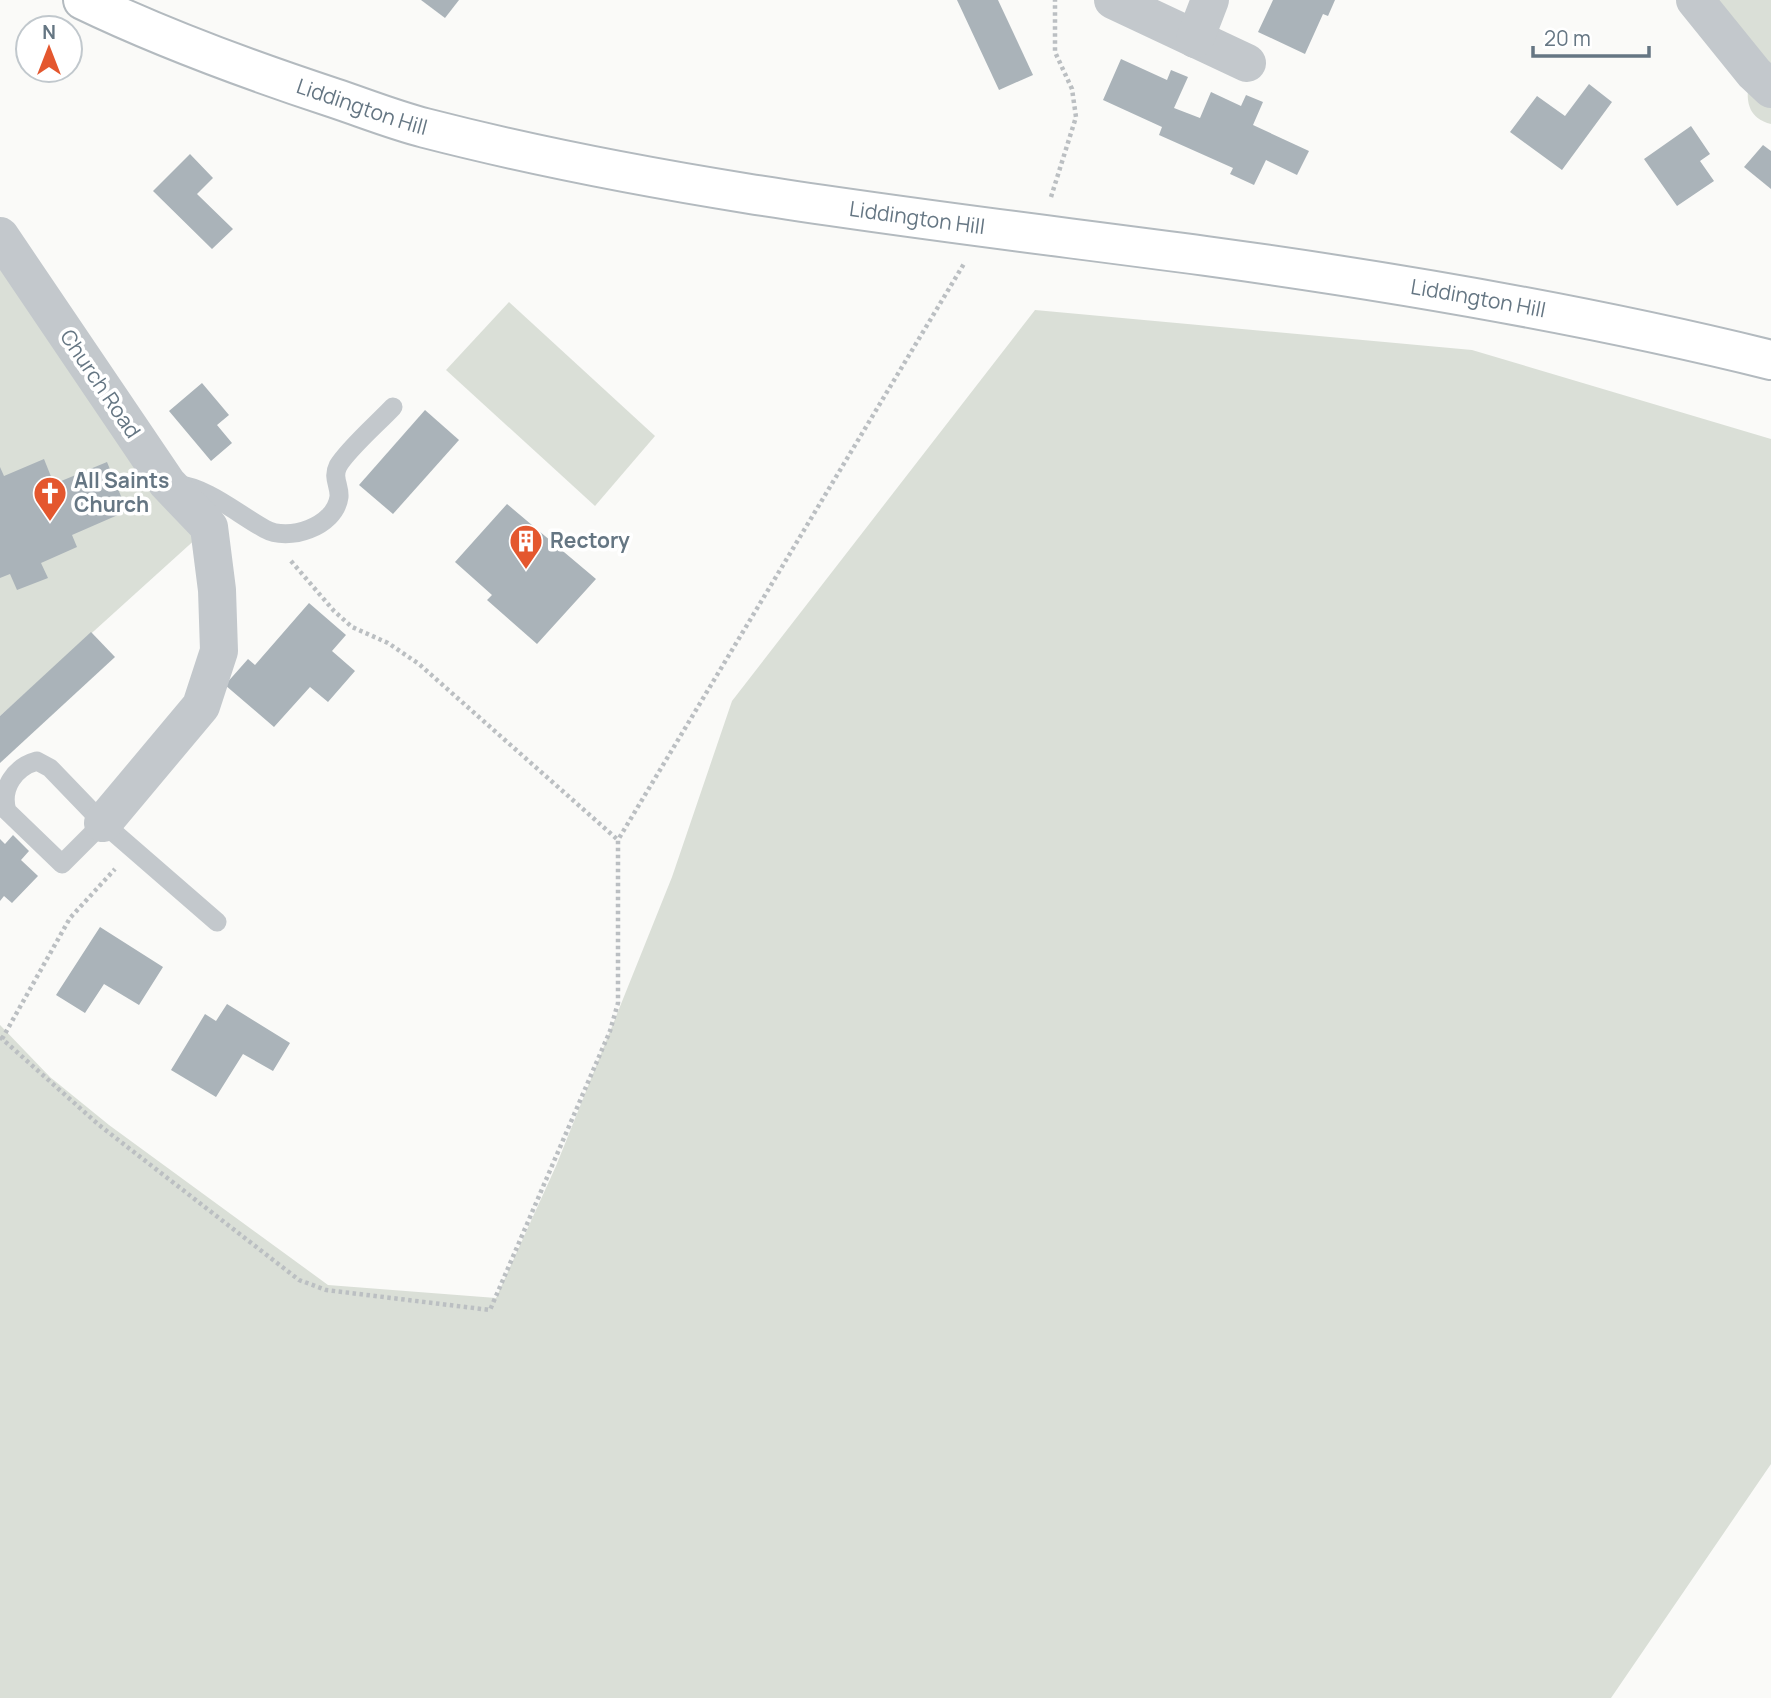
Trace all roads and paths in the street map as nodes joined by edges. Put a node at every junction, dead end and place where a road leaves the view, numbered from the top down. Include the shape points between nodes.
1 (83, 0) edge
2 (1055, 0) edge
3 (1113, 0) edge
4 (1210, 0) edge
5 (1695, 0) edge
6 (1195, 39) junction
7 (1247, 63) dead end
8 (1771, 89) edge
9 (0, 236) edge
10 (1042, 236) junction
11 (948, 290) dead end
12 (1771, 360) edge
13 (393, 407) dead end
14 (167, 483) junction
15 (269, 531) junction
16 (103, 823) junction
17 (618, 840) junction
18 (96, 888) dead end
19 (218, 922) dead end
20 (1, 1038) edge

1 - 10 main road, Liddington Hill via 269,77 420,127 574,163
2 - 10 path via 1055,52 1072,89 1076,117
3 - 6 street
4 - 6 street
5 - 8 street
6 - 7 street
9 - 14 street, Church Road
10 - 12 main road, Liddington Hill via 1450,293 1609,322
11 - 17 path
13 - 15 lane via 338,466 339,496 333,512 289,536
14 - 15 lane via 195,486
14 - 16 street, Church Road via 209,527 219,651 201,706
15 - 17 path via 352,627 419,664
16 - 16 lane via 50,768 37,761 25,764 5,787 2,800 7,811 62,864
16 - 19 lane
17 - 20 path via 618,1003 490,1310 326,1290 299,1280 99,1125
18 - 20 path via 70,918

